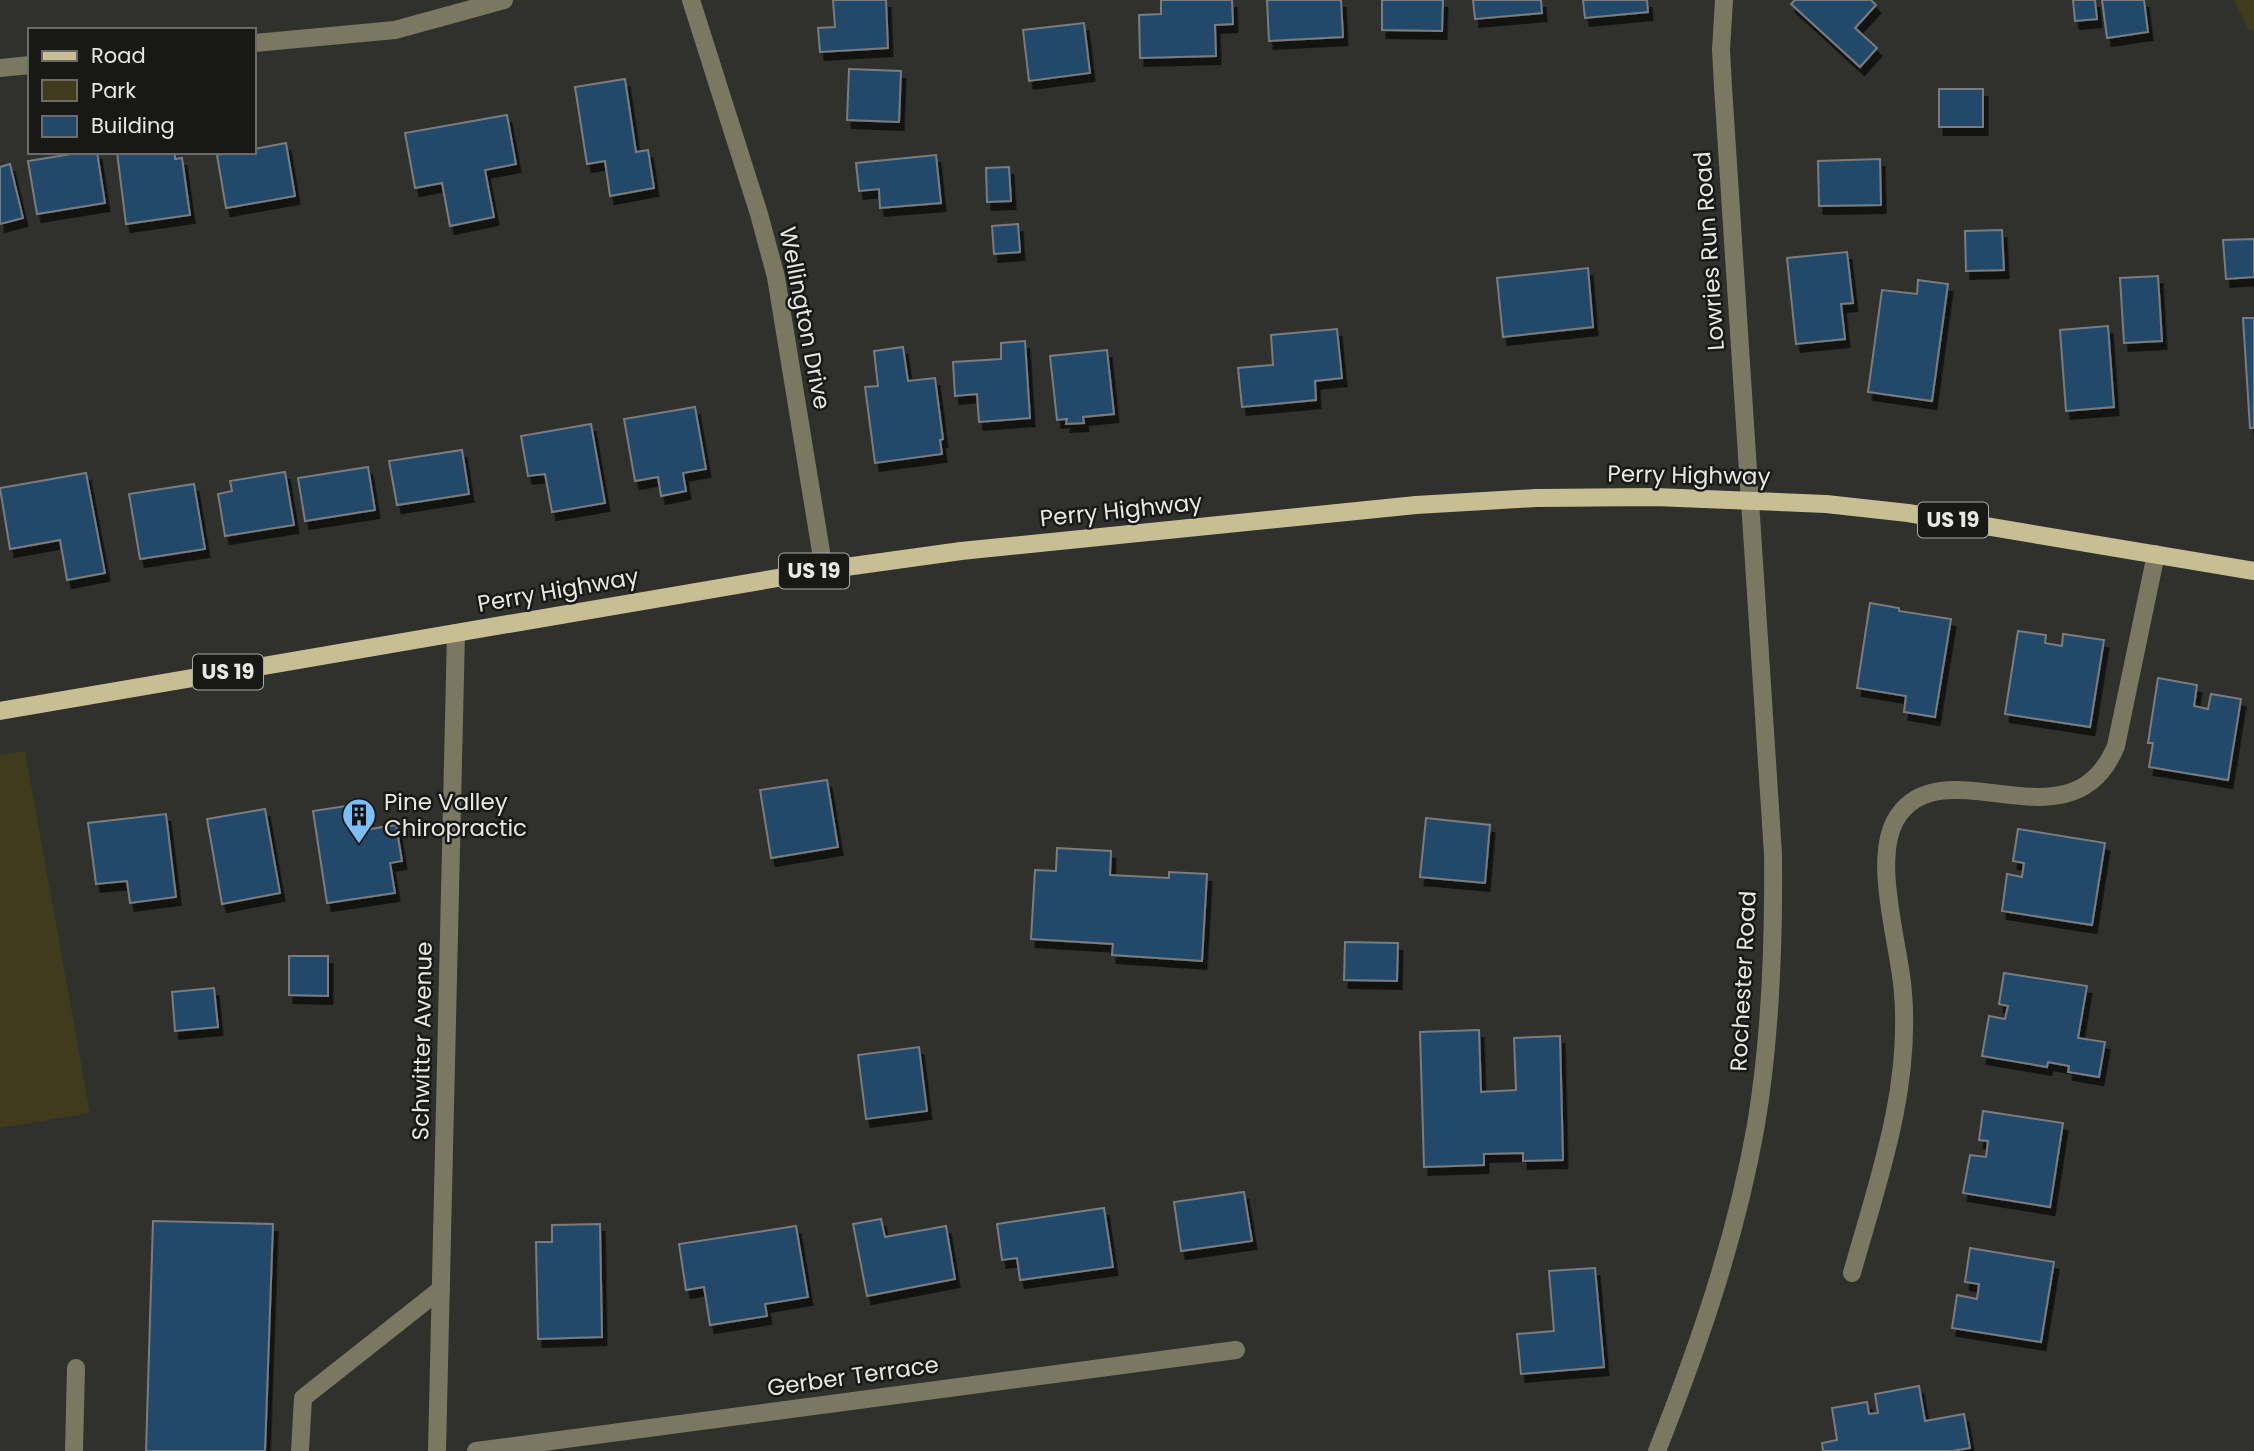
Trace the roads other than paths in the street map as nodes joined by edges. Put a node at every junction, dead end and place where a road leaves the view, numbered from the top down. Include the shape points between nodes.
1 (505, 0) edge
2 (691, 0) edge
3 (1724, 0) edge
4 (256, 43) edge
5 (28, 65) edge
6 (0, 68) edge
7 (1749, 500) junction
8 (2155, 554) junction
9 (824, 570) junction
10 (2254, 571) edge
11 (456, 633) junction
12 (0, 711) edge
13 (1853, 1273) dead end
14 (441, 1289) junction
15 (1236, 1350) dead end
16 (76, 1368) dead end
17 (74, 1451) edge
18 (300, 1451) edge
19 (437, 1451) edge
20 (476, 1451) edge
21 (1657, 1451) edge

1 - 4 street via 395,30
2 - 9 street, Wellington Drive via 776,277
3 - 7 street, Lowries Run Road via 1721,50
5 - 6 street
7 - 8 main road, Perry Highway / US 19 via 1908,513
7 - 9 main road, Perry Highway / US 19 via 1536,498 1416,505 961,551
7 - 21 street, Rochester Road via 1773,854 1774,925 1765,1060 1756,1124 1726,1257
8 - 10 main road, Perry Highway / US 19
8 - 13 street via 2116,746 2096,778 2058,796 1962,790 1923,796 1910,803 1889,834 1886,877 1903,992 1903,1066 1889,1143
9 - 11 main road, Perry Highway / US 19
11 - 12 main road, Perry Highway / US 19
11 - 14 street, Schwitter Avenue
14 - 18 street via 303,1398
14 - 19 street, Schwitter Avenue
15 - 20 street, Gerber Terrace
16 - 17 street

